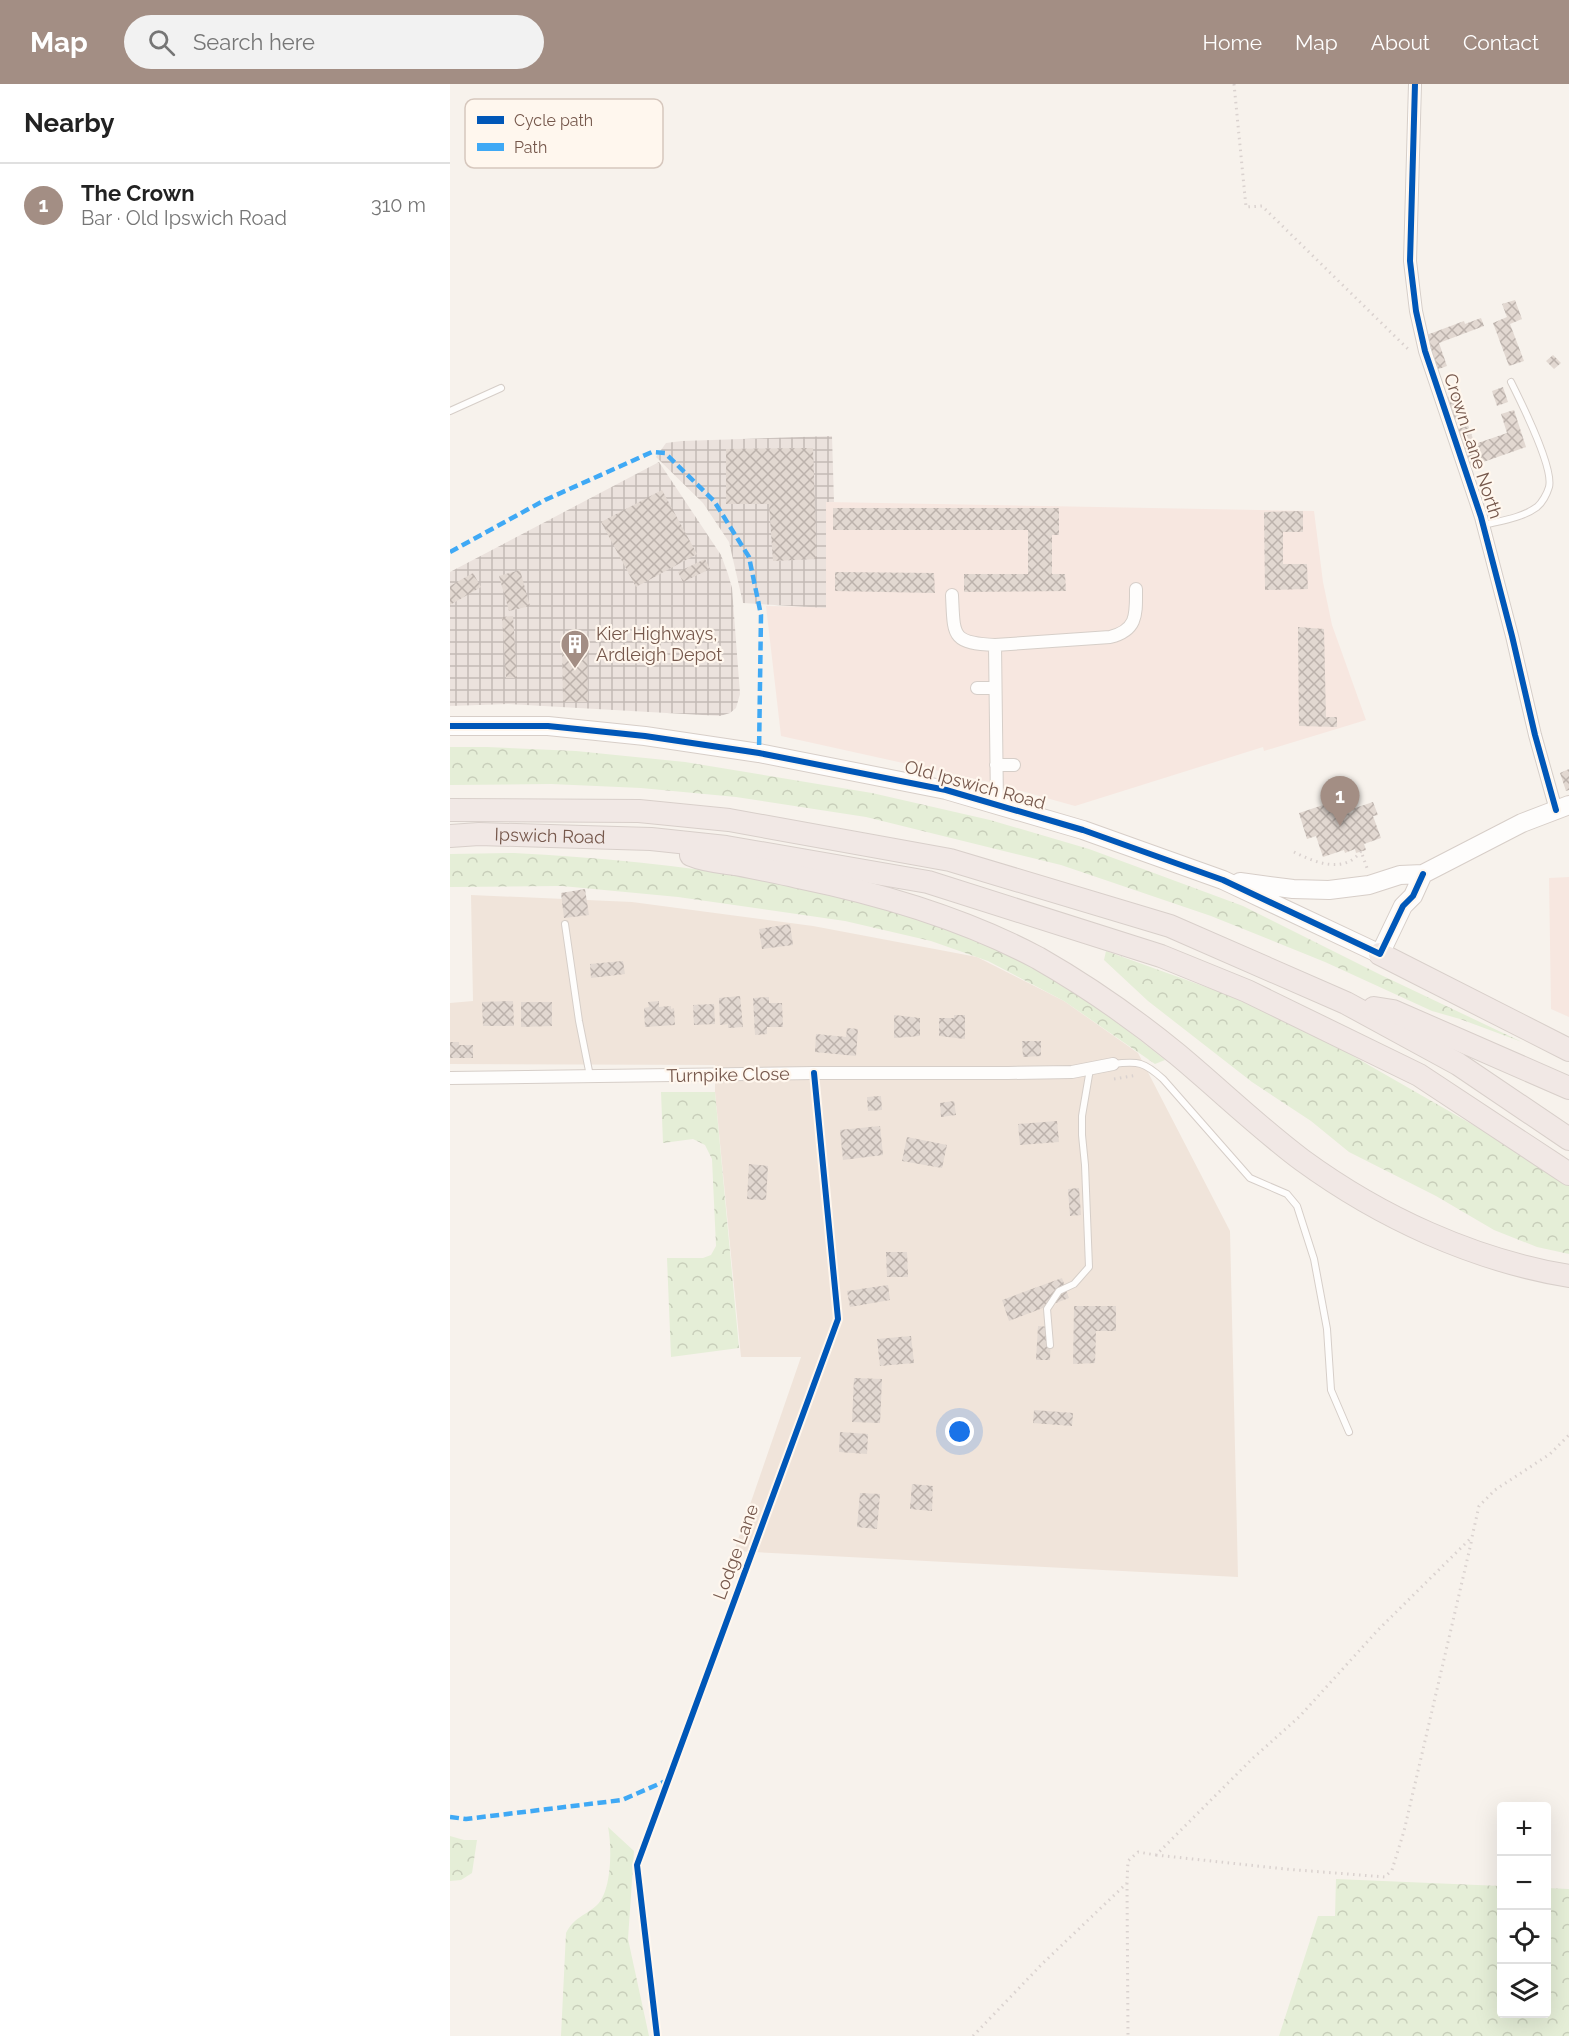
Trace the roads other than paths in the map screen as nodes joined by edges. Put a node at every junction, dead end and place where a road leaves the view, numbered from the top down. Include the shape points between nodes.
1 (1415, 84) edge
2 (1511, 382) dead end
3 (501, 388) dead end
4 (450, 411) edge
5 (1484, 525) junction
6 (1136, 589) dead end
7 (952, 595) dead end
8 (995, 645) junction
9 (995, 687) junction
10 (976, 688) dead end
11 (450, 726) edge
12 (996, 765) junction
13 (1014, 765) dead end
14 (997, 804) junction
15 (1563, 808) edge
16 (450, 810) edge
17 (450, 836) edge
18 (651, 839) junction
19 (1423, 874) junction
20 (1223, 880) junction
21 (565, 924) dead end
22 (1380, 954) junction
23 (1346, 1003) junction
24 (1569, 1050) edge
25 (1113, 1064) joint
26 (1090, 1068) junction
27 (814, 1073) junction
28 (591, 1077) junction
29 (450, 1078) edge
30 (1569, 1088) edge
31 (1569, 1139) edge
32 (1569, 1174) edge
33 (1569, 1276) edge
34 (1050, 1345) dead end
35 (1349, 1432) dead end
36 (657, 2036) edge

1 - 5 street, Crown Lane North via 1410,261 1416,310 1425,351
2 - 5 lane via 1547,468 1549,486 1536,507
3 - 4 lane
5 - 15 street, Crown Lane North via 1535,735
6 - 8 street via 1134,620 1121,634
7 - 8 street via 956,632 963,641
8 - 9 street
9 - 10 street
9 - 12 street
11 - 14 street, Old Ipswich Road via 548,726 645,736 839,767
12 - 13 street
12 - 14 street
14 - 20 street, Old Ipswich Road
15 - 19 street, Old Ipswich Road via 1522,823
16 - 23 highway, Ipswich Road via 639,811 729,820 950,860 1170,926
17 - 18 highway, Ipswich Road
18 - 32 highway, Ipswich Road via 726,847 928,882 1161,957 1246,990 1419,1075
18 - 33 highway via 698,858 770,870 879,896 996,938 1102,997 1303,1160 1366,1201 1426,1233 1485,1255
19 - 20 street, Old Ipswich Road via 1400,875 1344,889 1317,890
19 - 22 street
20 - 22 street, Old Ipswich Road
21 - 28 lane
22 - 24 highway
23 - 30 highway via 1393,1011
23 - 31 highway via 1458,1064
25 - 26 street, Turnpike Close
25 - 35 lane via 1141,1062 1149,1067 1164,1079 1250,1178 1287,1194 1297,1206 1314,1259 1327,1329 1330,1390
26 - 27 street, Turnpike Close via 1072,1072
26 - 34 lane via 1082,1116 1089,1267 1074,1284 1059,1291 1047,1309
27 - 28 street, Turnpike Close
27 - 36 lane, Lodge Lane via 838,1319 637,1865
28 - 29 street, Turnpike Close

